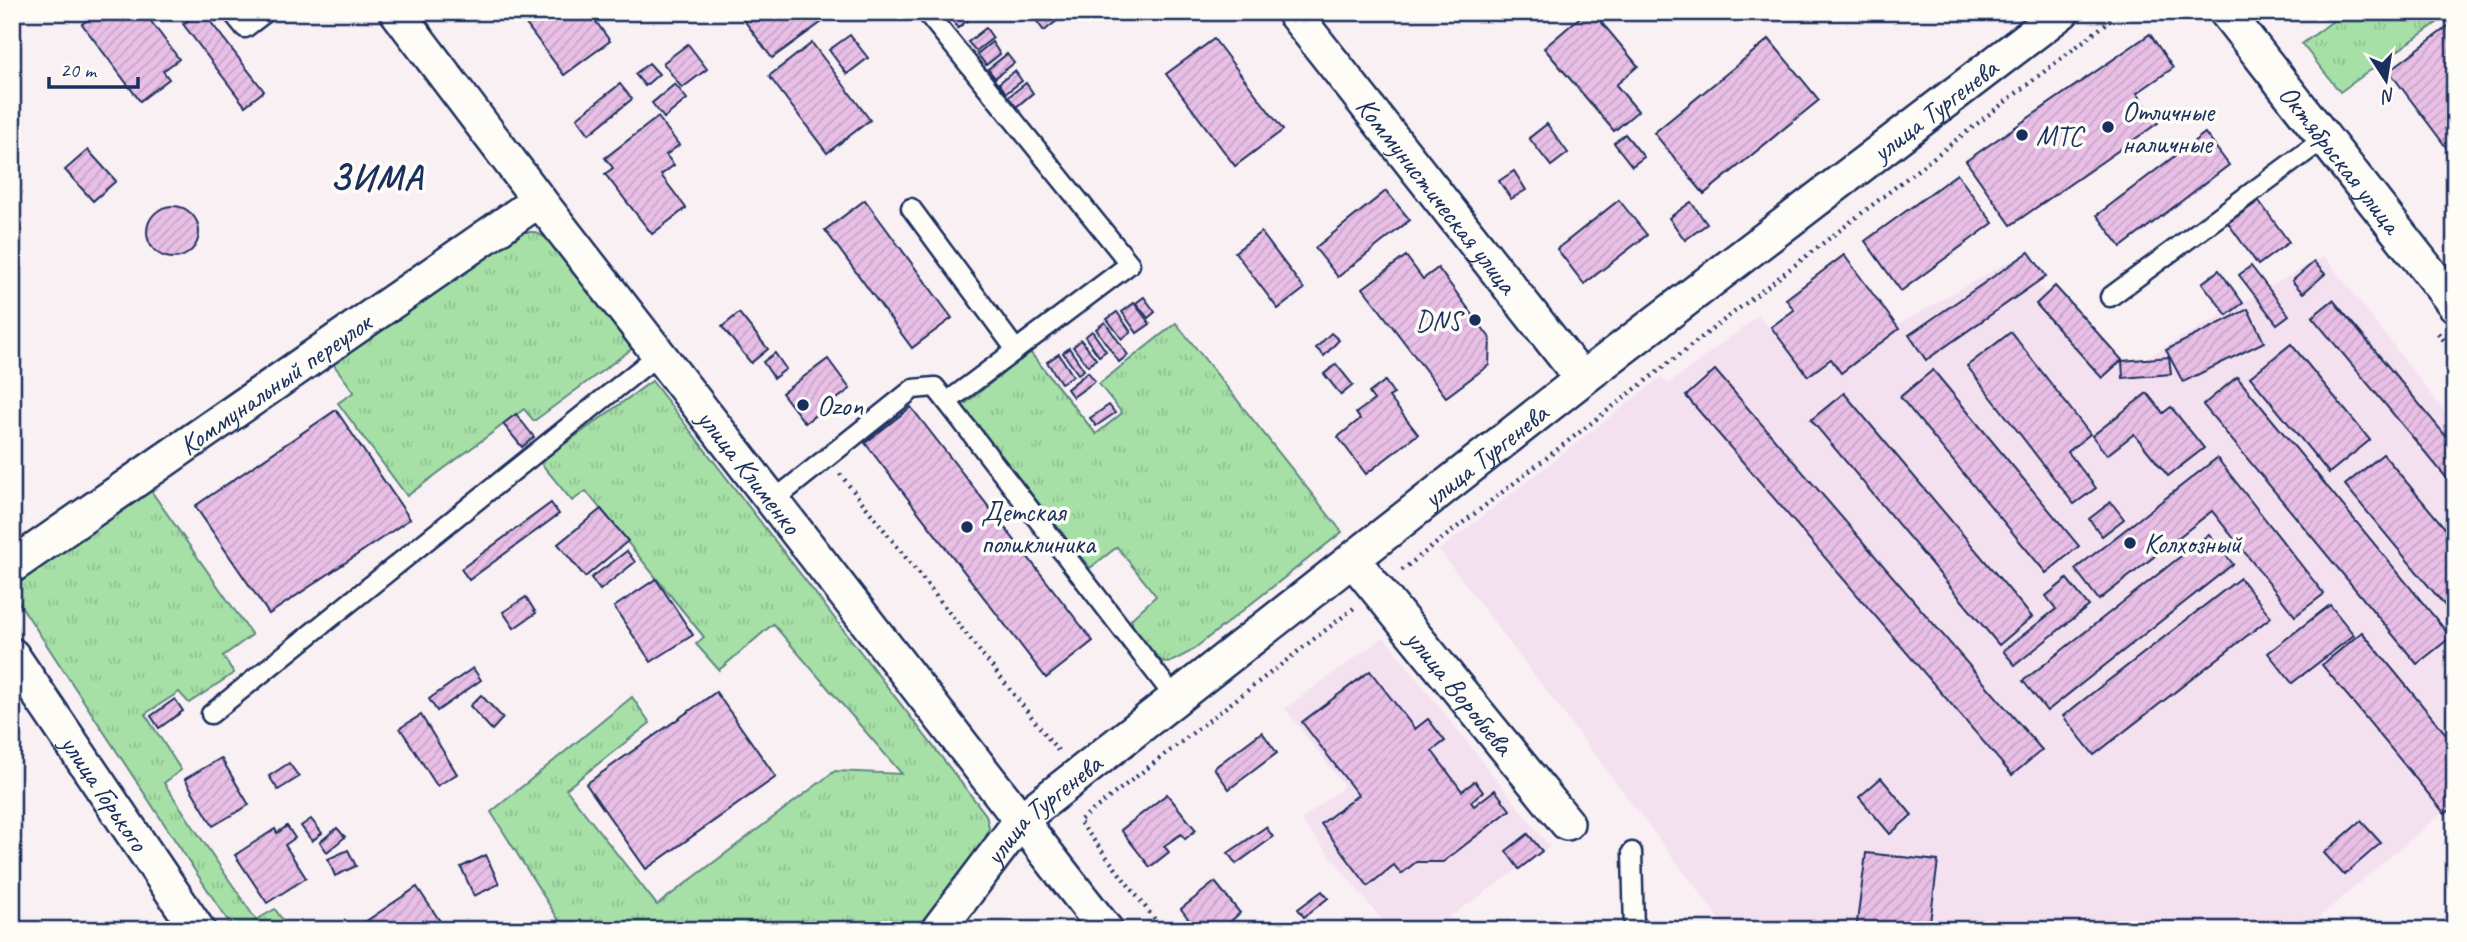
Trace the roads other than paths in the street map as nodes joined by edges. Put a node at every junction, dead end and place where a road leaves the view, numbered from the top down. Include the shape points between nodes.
1 (232, 12) edge
2 (266, 12) edge
3 (397, 12) edge
4 (926, 12) edge
5 (1293, 12) edge
6 (2062, 12) edge
7 (2226, 12) edge
8 (2325, 138) junction
9 (539, 200) junction
10 (911, 208) dead end
11 (2110, 297) dead end
12 (2455, 305) edge
13 (1016, 350) junction
14 (659, 354) junction
15 (1582, 379) junction
16 (947, 402) junction
17 (774, 500) junction
18 (1353, 560) junction
19 (12, 566) edge
20 (12, 655) edge
21 (1176, 699) junction
22 (211, 714) dead end
23 (1022, 819) junction
24 (1567, 823) dead end
25 (1632, 852) dead end
26 (198, 930) edge
27 (939, 930) edge
28 (1105, 930) edge
29 (1634, 930) edge

1 - 2 lane via 245,28
3 - 9 street, улица Клименко
4 - 13 lane via 1130,264
5 - 15 street, Коммунистическая улица
6 - 15 street, улица Тургенева
7 - 8 street, Октябрьская улица
8 - 11 lane
8 - 12 street, Октябрьская улица
9 - 14 street, улица Клименко
9 - 19 street, Коммунальный переулок
10 - 13 lane
13 - 16 lane
14 - 17 street, улица Клименко
14 - 22 lane
15 - 18 street, улица Тургенева
16 - 17 lane via 935,387 913,389
16 - 21 lane
17 - 23 street, улица Клименко
18 - 21 street, улица Тургенева
18 - 24 street, улица Воробьева
20 - 26 street, улица Горького
21 - 23 street, улица Тургенева
23 - 27 street, улица Тургенева
23 - 28 street, улица Клименко
25 - 29 lane

